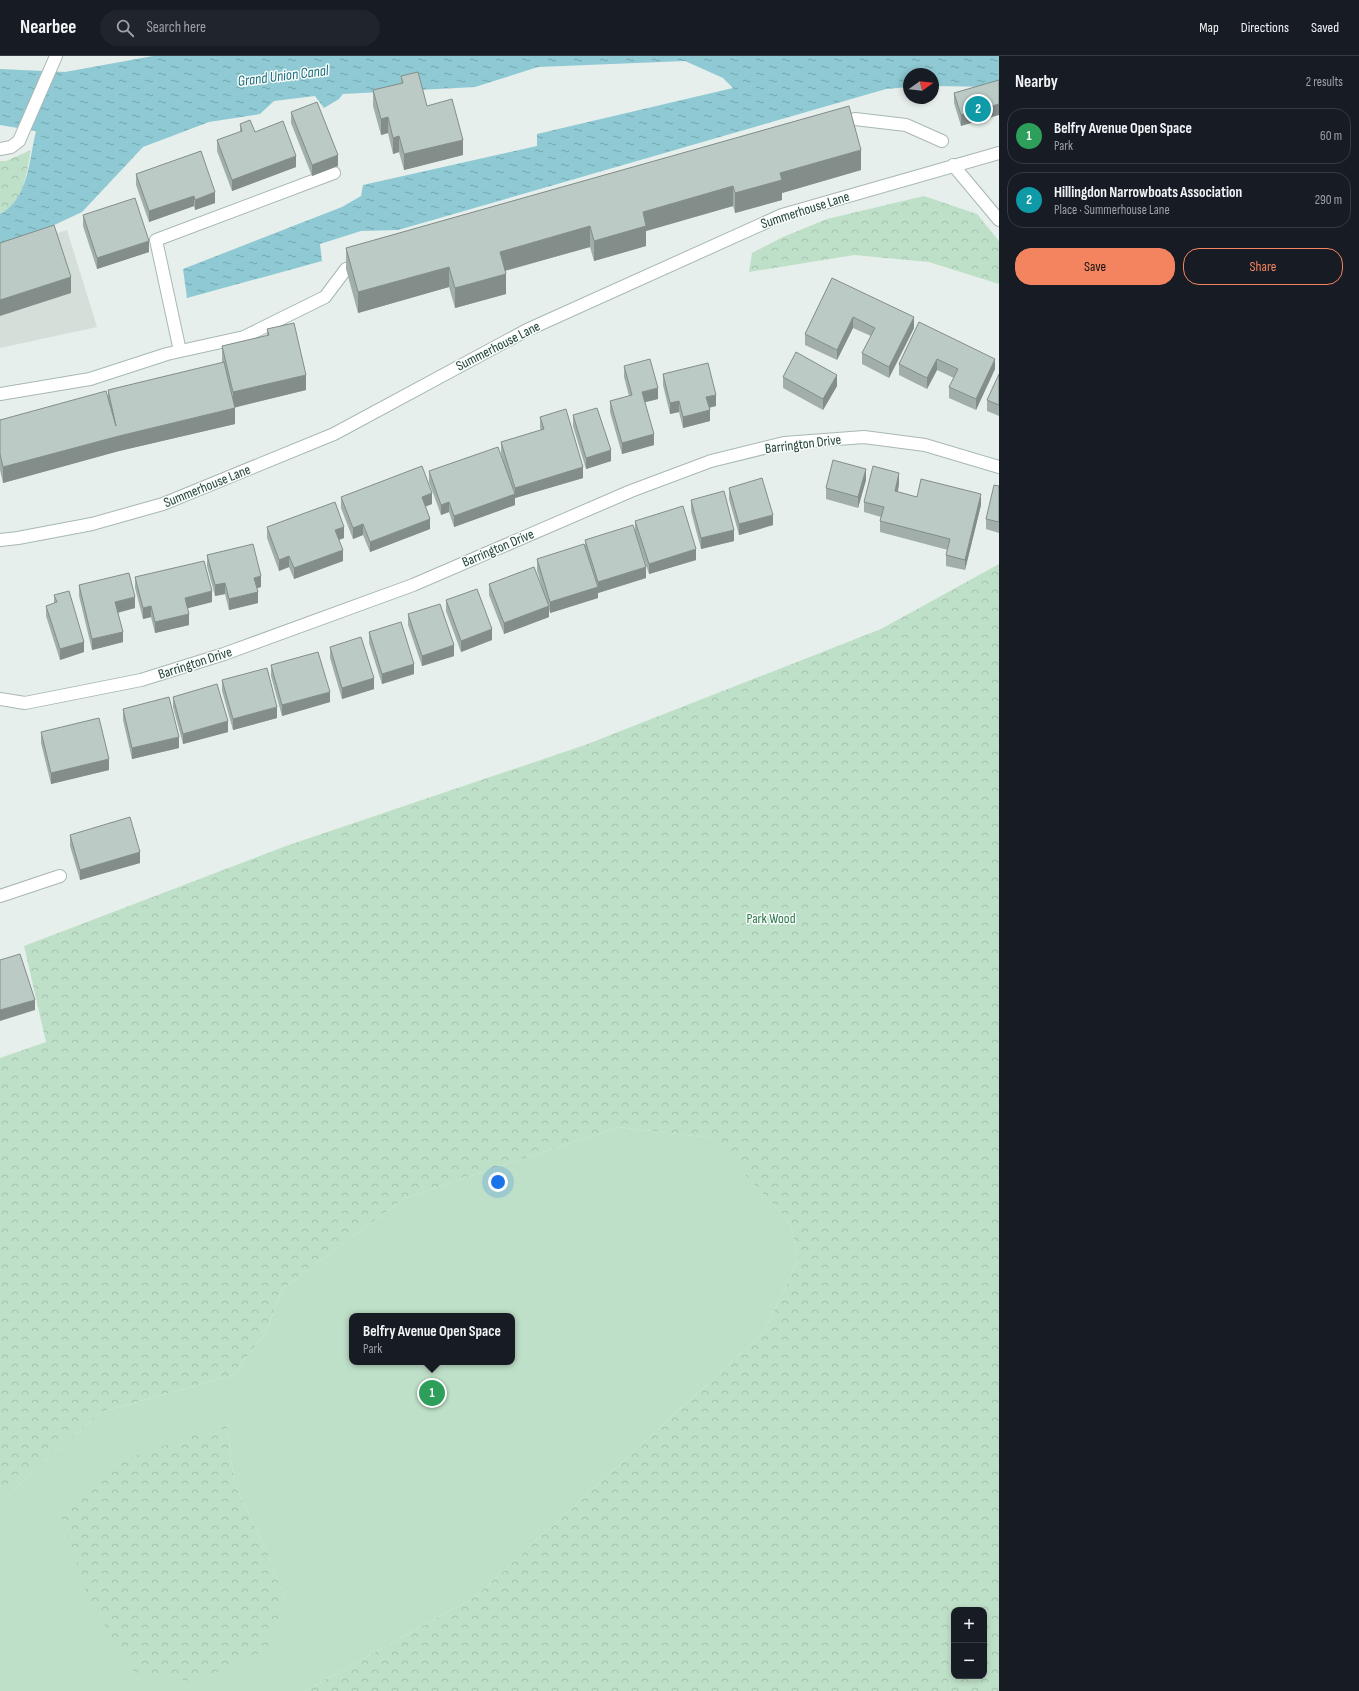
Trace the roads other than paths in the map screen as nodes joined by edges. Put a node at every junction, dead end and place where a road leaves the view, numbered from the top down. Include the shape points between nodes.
1 (56, 56) edge
2 (824, 128) edge
3 (942, 141) dead end
4 (0, 150) edge
5 (999, 153) edge
6 (953, 165) junction
7 (334, 173) dead end
8 (999, 220) edge
9 (374, 260) edge
10 (180, 351) junction
11 (0, 394) edge
12 (999, 467) edge
13 (0, 540) edge
14 (0, 699) edge
15 (60, 876) dead end
16 (0, 896) edge

1 - 4 street via 19,140 11,147
2 - 3 street via 855,119 906,125
5 - 6 street, Summerhouse Lane
6 - 8 street
6 - 13 street, Summerhouse Lane via 782,215 527,330 334,434 163,504 92,524
7 - 10 street via 156,240
9 - 10 street via 346,269 325,296 244,337
10 - 11 street via 90,379
12 - 14 street, Barrington Drive via 925,445 864,437 784,443 711,461 646,485 413,585 224,654 141,680 25,703
15 - 16 street

